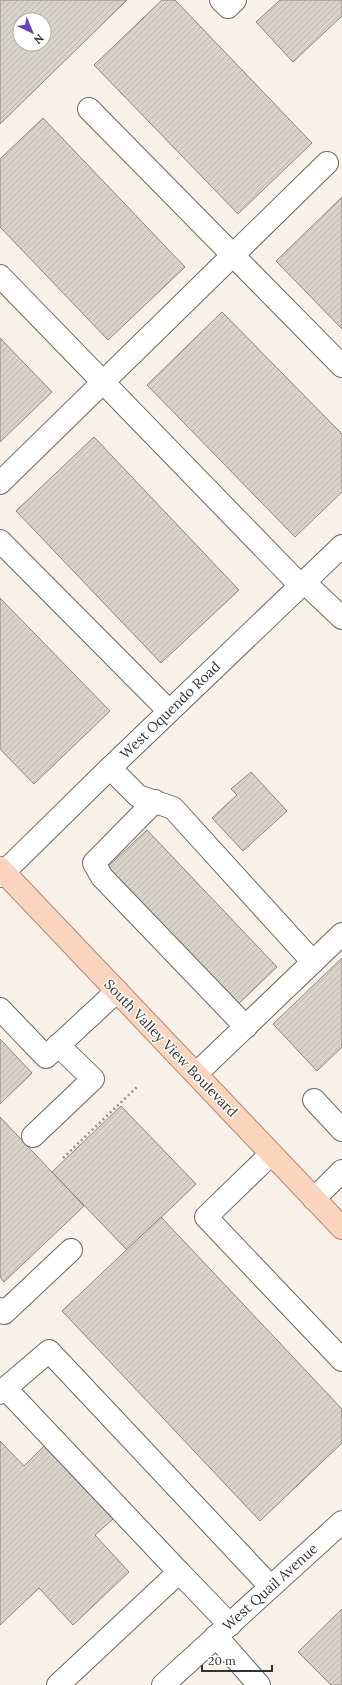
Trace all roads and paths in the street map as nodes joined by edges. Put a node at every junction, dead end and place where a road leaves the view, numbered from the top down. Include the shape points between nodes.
1 (220, 0) edge
2 (235, 0) edge
3 (89, 108) dead end
4 (327, 163) dead end
5 (234, 255) junction
6 (0, 276) edge
7 (342, 366) edge
8 (103, 383) junction
9 (0, 482) edge
10 (0, 541) edge
11 (342, 546) edge
12 (302, 584) junction
13 (342, 618) edge
14 (169, 711) junction
15 (110, 768) junction
16 (155, 801) junction
17 (1, 872) edge
18 (342, 934) edge
19 (313, 962) junction
20 (117, 991) junction
21 (0, 1009) edge
22 (246, 1027) junction
23 (58, 1045) junction
24 (196, 1074) junction
25 (138, 1086) dead end
26 (314, 1100) dead end
27 (342, 1130) edge
28 (34, 1136) dead end
29 (271, 1154) junction
30 (63, 1158) dead end
31 (342, 1171) edge
32 (314, 1198) junction
33 (342, 1228) edge
34 (71, 1250) dead end
35 (0, 1309) edge
36 (342, 1360) edge
37 (3, 1390) edge
38 (341, 1524) edge
39 (179, 1572) junction
40 (270, 1586) junction
41 (223, 1630) junction
42 (62, 1684) edge
43 (163, 1685) edge
44 (259, 1685) edge

1 - 2 street via 228,7
3 - 5 street
4 - 5 street
5 - 7 street
5 - 8 street
6 - 8 street
8 - 9 street
8 - 12 street
10 - 14 street
11 - 12 street, West Oquendo Road
12 - 13 street
12 - 14 street, West Oquendo Road
14 - 15 street, West Oquendo Road
15 - 16 street via 138,796
15 - 17 street, West Oquendo Road
16 - 19 street via 173,808
16 - 22 street via 94,863 102,877
17 - 20 main road, South Valley View Boulevard
18 - 19 street
19 - 22 street
20 - 23 street
20 - 24 main road, South Valley View Boulevard
21 - 23 street via 46,1057
22 - 24 street
23 - 28 street via 93,1079
24 - 29 main road, South Valley View Boulevard
25 - 30 path
26 - 27 street
29 - 32 main road, South Valley View Boulevard
29 - 36 street via 206,1217
31 - 32 street
32 - 33 main road, South Valley View Boulevard
34 - 35 street via 4,1313
37 - 39 street
37 - 40 street via 49,1351
38 - 40 street, West Quail Avenue
39 - 41 street
39 - 42 street
40 - 41 street, West Quail Avenue
41 - 43 street, West Quail Avenue
41 - 44 street

